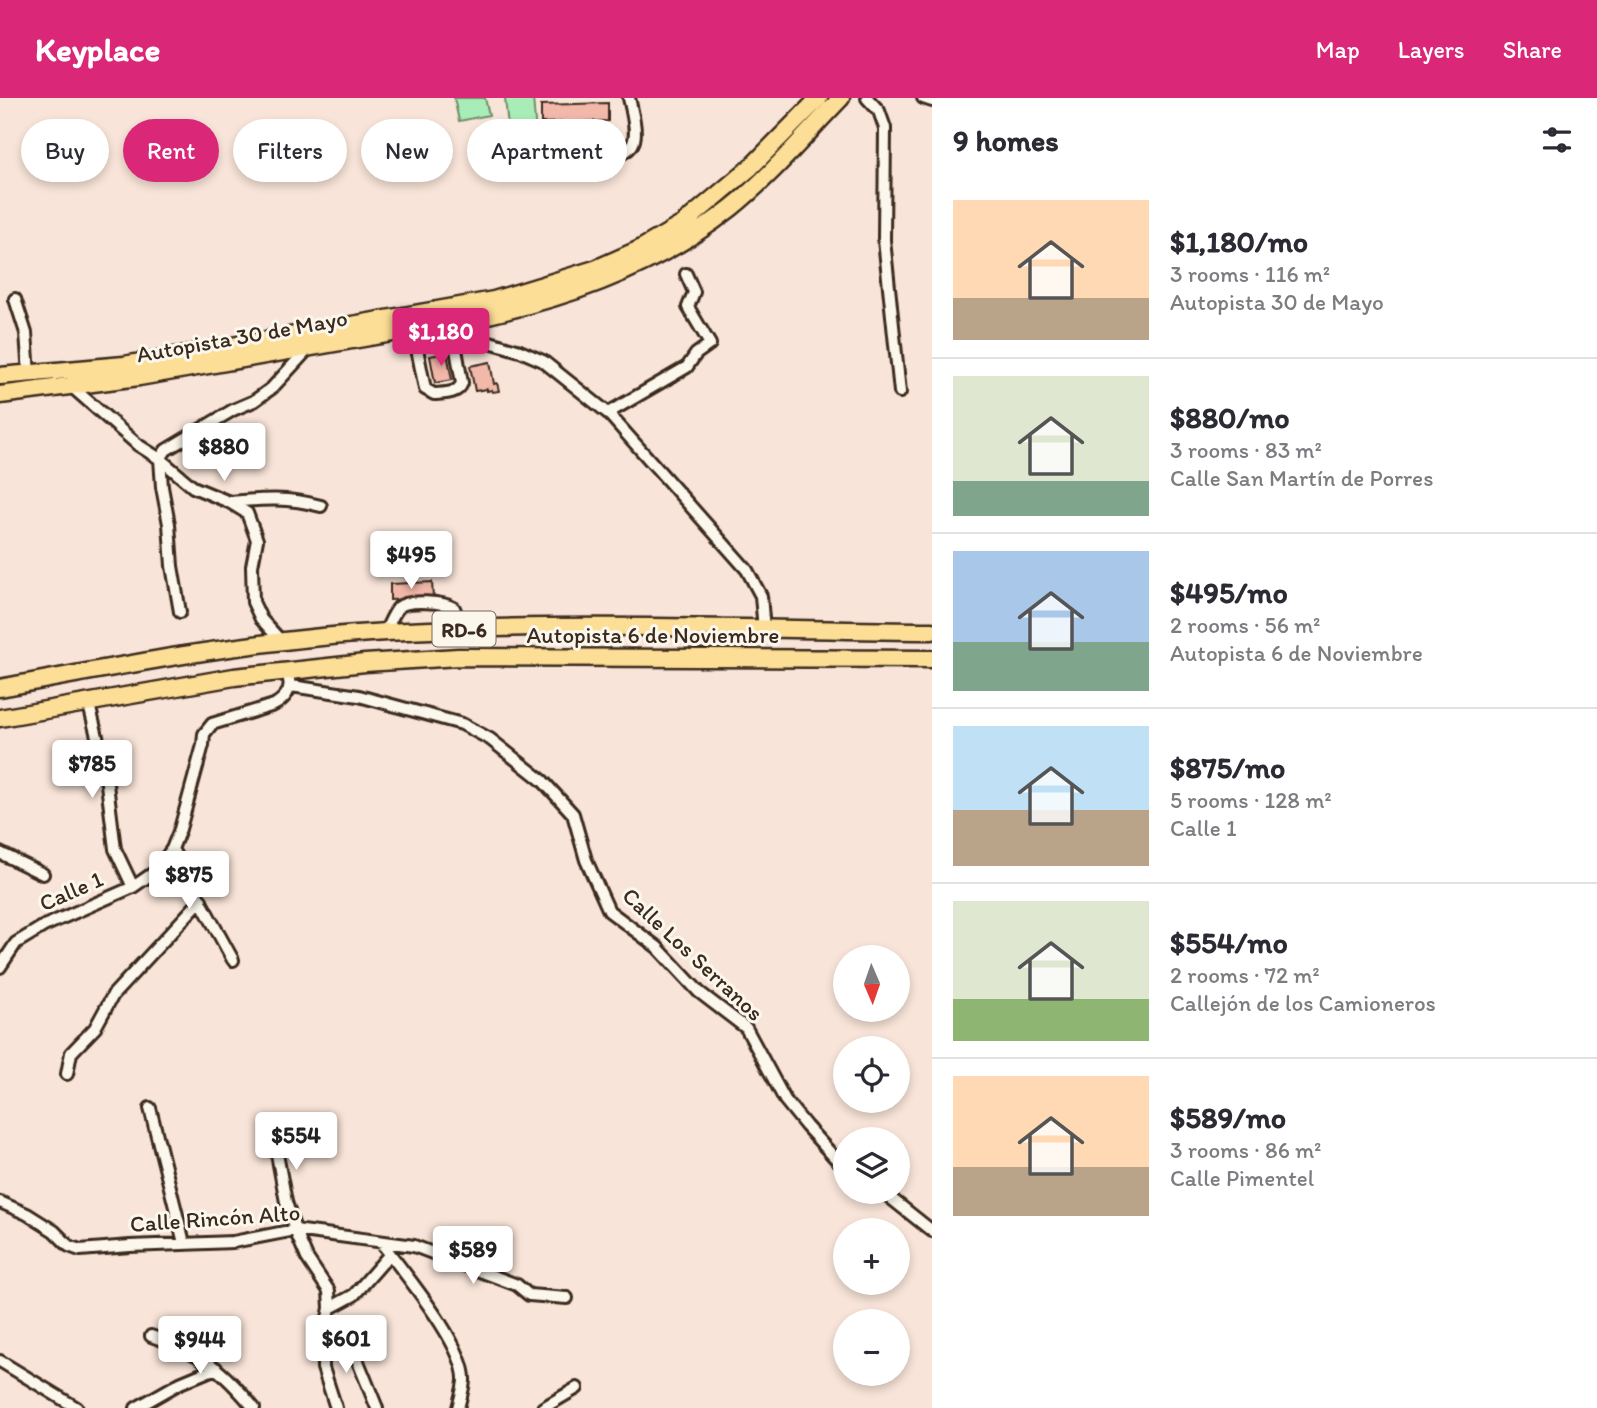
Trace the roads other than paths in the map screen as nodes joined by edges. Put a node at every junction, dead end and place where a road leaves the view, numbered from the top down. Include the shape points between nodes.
1 (629, 98) edge
2 (819, 98) edge
3 (841, 98) edge
4 (867, 98) edge
5 (922, 98) edge
6 (932, 101) edge
7 (627, 152) edge
8 (687, 274) dead end
9 (15, 299) dead end
10 (456, 329) junction
11 (411, 337) junction
12 (307, 349) junction
13 (29, 374) junction
14 (0, 376) edge
15 (72, 387) junction
16 (900, 392) dead end
17 (0, 395) edge
18 (608, 413) junction
19 (160, 459) junction
20 (229, 502) junction
21 (321, 506) dead end
22 (180, 612) dead end
23 (462, 629) junction
24 (764, 630) junction
25 (932, 631) edge
26 (385, 632) junction
27 (281, 641) junction
28 (932, 659) edge
29 (289, 678) junction
30 (0, 688) edge
31 (88, 701) junction
32 (0, 718) edge
33 (172, 849) junction
34 (0, 853) edge
35 (43, 874) dead end
36 (133, 887) junction
37 (201, 900) junction
38 (233, 960) dead end
39 (0, 967) edge
40 (67, 1074) dead end
41 (150, 1108) dead end
42 (269, 1126) dead end
43 (833, 1156) edge
44 (0, 1202) edge
45 (898, 1204) edge
46 (295, 1230) junction
47 (932, 1231) edge
48 (381, 1242) junction
49 (184, 1243) junction
50 (390, 1254) junction
51 (567, 1298) dead end
52 (330, 1308) junction
53 (325, 1331) junction
54 (151, 1336) dead end
55 (0, 1361) edge
56 (216, 1368) junction
57 (577, 1388) dead end
58 (76, 1408) edge
59 (136, 1408) edge
60 (254, 1408) edge
61 (335, 1408) edge
62 (377, 1408) edge
63 (458, 1408) edge
64 (543, 1408) edge

1 - 7 street via 636,131
2 - 13 highway, Autopista 30 de Mayo via 751,167 692,217 595,270 494,300 124,365
3 - 10 highway, Autopista 30 de Mayo via 741,200 649,261 598,284
4 - 16 street via 879,111 885,128 884,240
5 - 6 street
8 - 18 street via 694,292 688,307 710,344 687,367
9 - 13 street via 26,333
10 - 11 highway, Autopista 30 de Mayo
10 - 11 street via 462,383 456,391 434,394 425,388
10 - 18 street via 543,361
11 - 12 highway, Autopista 30 de Mayo
12 - 15 highway, Autopista 30 de Mayo
12 - 19 street via 272,388 166,450
13 - 14 highway, Autopista 30 de Mayo
15 - 17 highway, Autopista 30 de Mayo
15 - 19 street
18 - 24 street via 747,570 761,596
19 - 20 street via 193,487
19 - 22 street
20 - 21 street via 295,499
20 - 27 street via 247,513 257,540 253,602
23 - 24 highway, Autopista 6 de Noviembre / RD-6
23 - 26 highway, Autopista 6 de Noviembre / RD-6
23 - 26 street via 454,608 439,602 399,607
24 - 25 highway, Autopista 6 de Noviembre / RD-6
26 - 27 highway, Autopista 6 de Noviembre / RD-6
27 - 30 highway, Autopista 6 de Noviembre / RD-6
28 - 29 highway, Autopista 6 de Noviembre / RD-6 via 458,657
29 - 31 highway, Autopista 6 de Noviembre / RD-6 via 234,677
29 - 33 street, Calle 1 via 274,705 212,724 204,734
29 - 43 street, Calle Los Serranos via 462,724 490,739 543,781 573,814 586,860 609,911 657,947 699,992 746,1028 785,1100
31 - 32 highway, Autopista 6 de Noviembre / RD-6
31 - 36 street via 105,768 115,849
33 - 36 street, Calle 1 via 156,871
33 - 37 street
34 - 35 street
36 - 39 street, Calle 1 via 44,926 16,943
37 - 38 street
37 - 40 street via 113,995 95,1028 71,1053
41 - 49 street
42 - 46 street
44 - 49 street, Calle Rincón Alto via 27,1214 80,1250
45 - 47 street
46 - 48 street, Calle Rincón Alto
46 - 49 street, Calle Rincón Alto via 233,1242
46 - 52 street via 329,1291
48 - 50 street
48 - 51 street, Calle Rincón Alto via 414,1246 517,1285 529,1295
50 - 52 street via 354,1295
50 - 63 street via 458,1357 464,1380
52 - 53 street
53 - 61 street via 323,1368
53 - 62 street via 342,1331 352,1339
54 - 56 street via 180,1345
55 - 58 street
56 - 59 street via 180,1382
56 - 60 street
57 - 64 street

